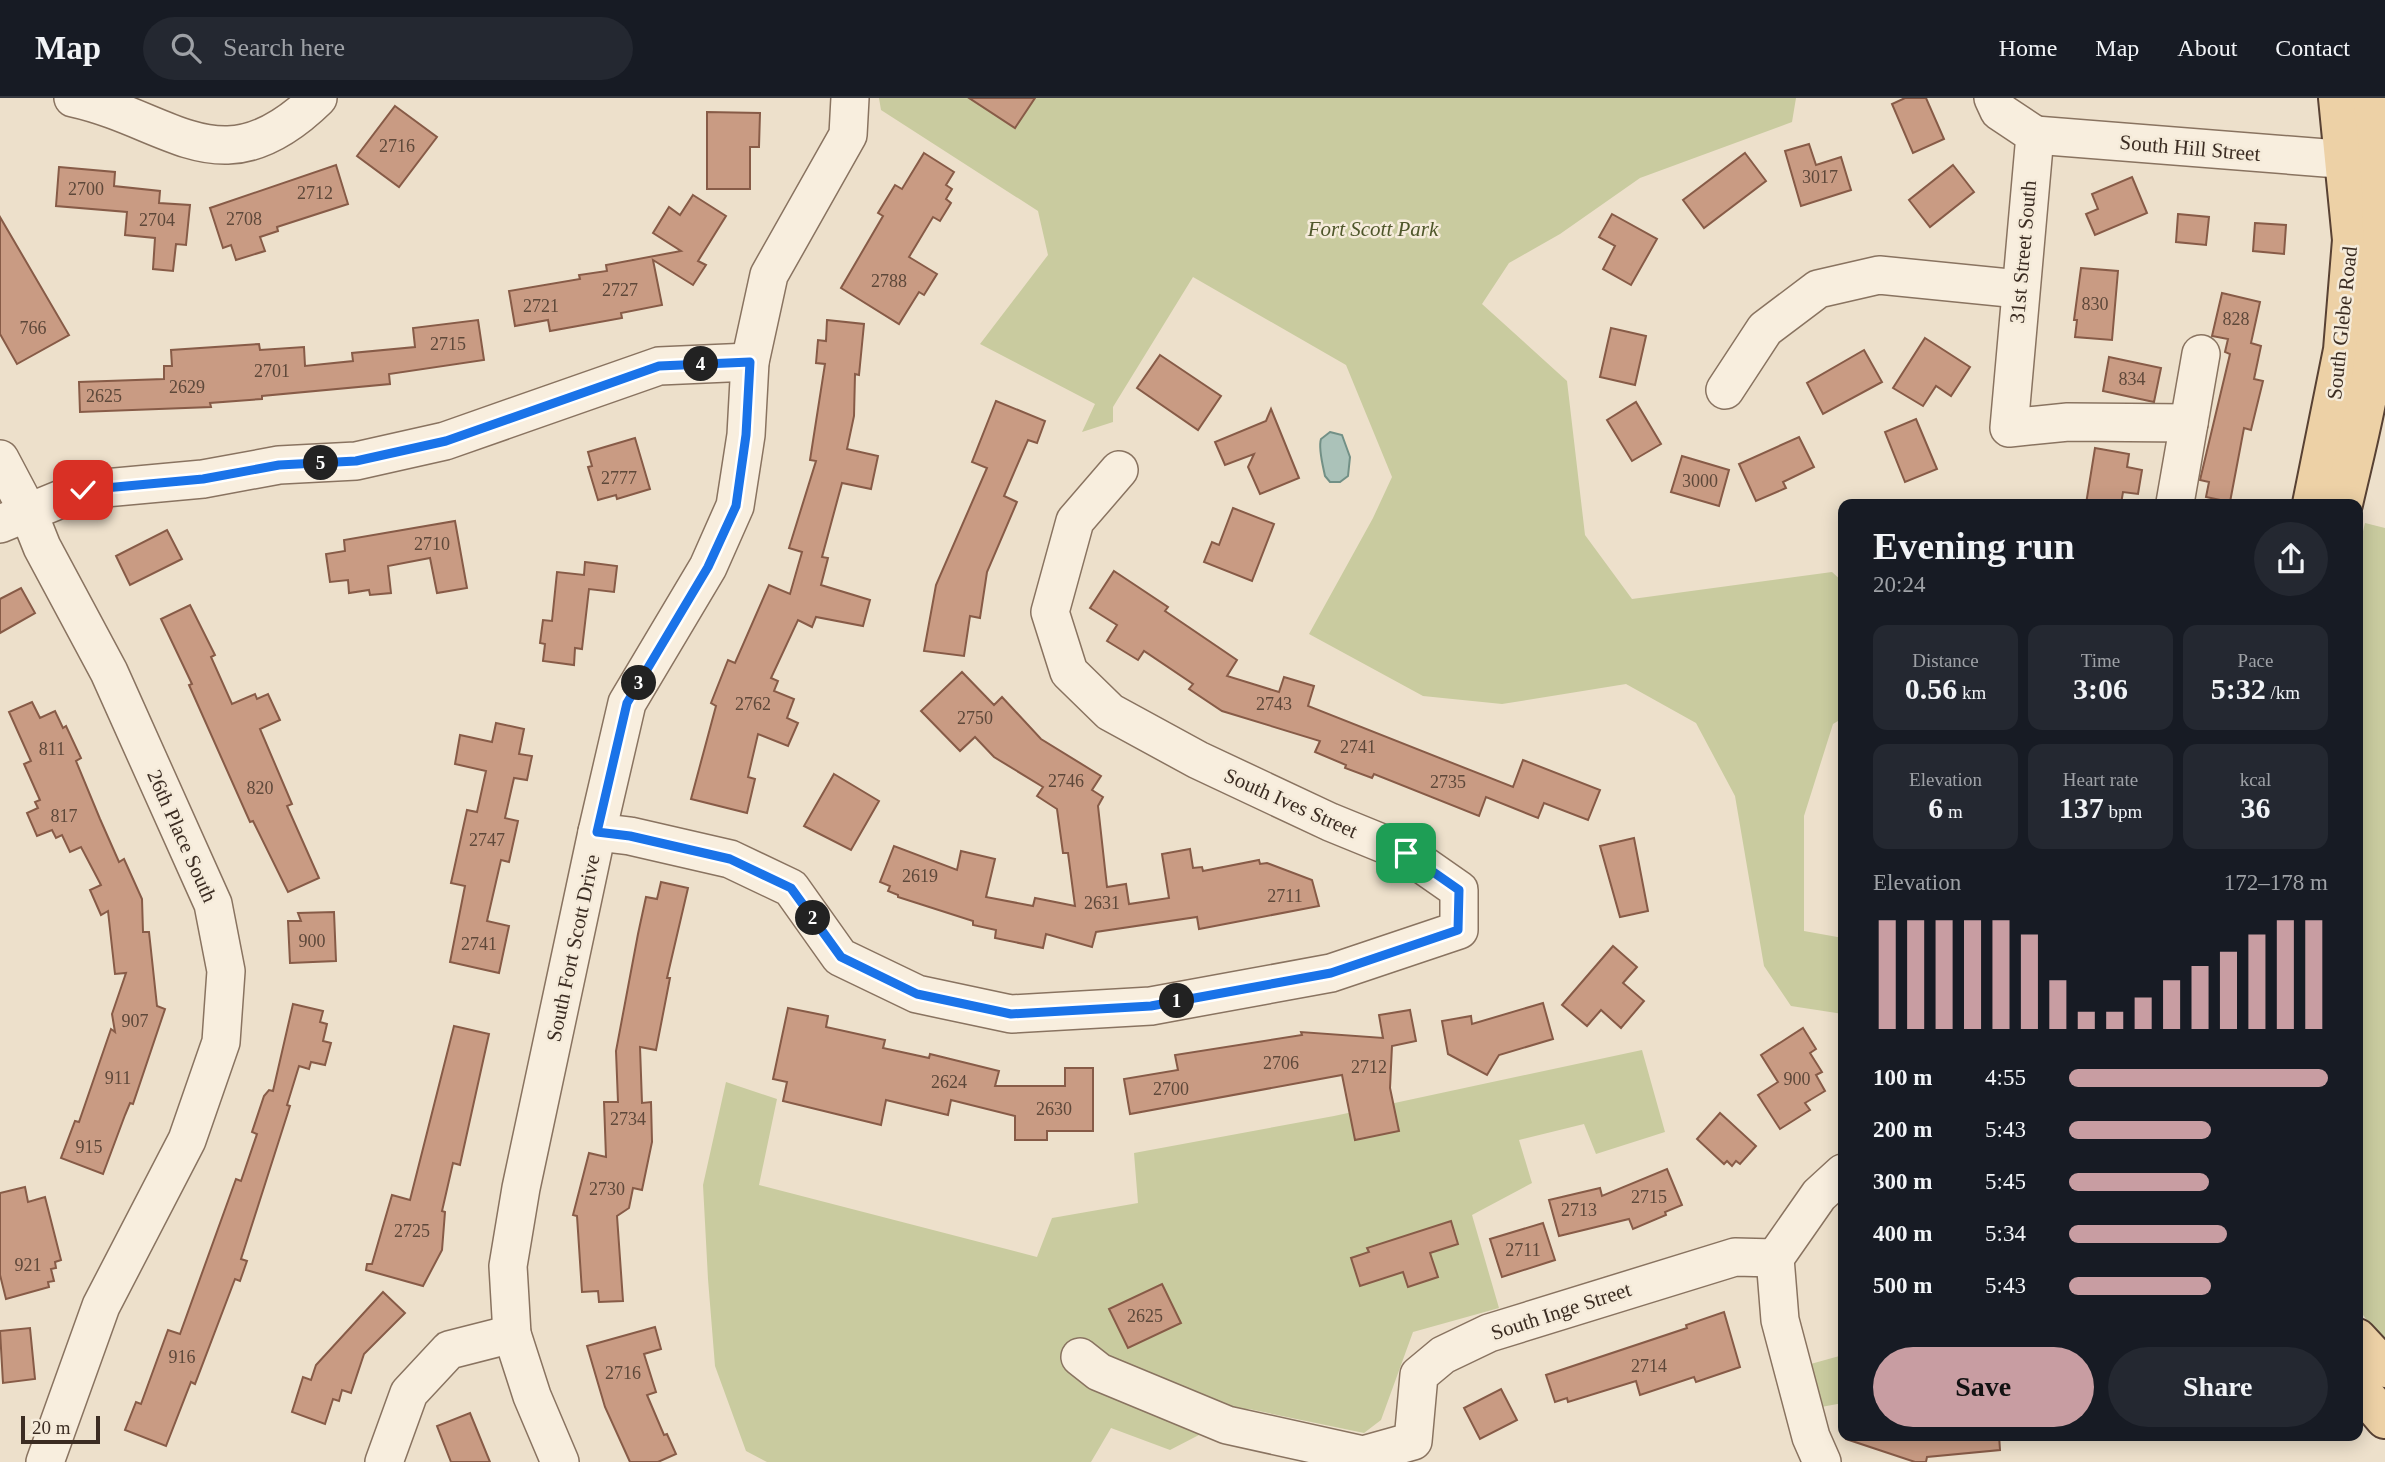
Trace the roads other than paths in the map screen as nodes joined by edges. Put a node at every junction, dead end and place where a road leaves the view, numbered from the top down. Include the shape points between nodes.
1 (73, 98) edge
2 (318, 98) edge
3 (850, 98) edge
4 (1993, 98) edge
5 (2338, 98) edge
6 (2372, 98) edge
7 (2035, 135) junction
8 (2362, 161) junction
9 (2019, 289) junction
10 (2201, 354) dead end
11 (750, 362) junction
12 (1725, 390) dead end
13 (2189, 423) junction
14 (0, 459) edge
15 (1119, 470) dead end
16 (2176, 499) edge
17 (2313, 499) edge
18 (2344, 499) edge
19 (14, 518) edge
20 (597, 832) junction
21 (1838, 1178) edge
22 (1775, 1258) junction
23 (512, 1334) junction
24 (2363, 1344) edge
25 (1080, 1357) dead end
26 (2385, 1368) edge
27 (2363, 1393) edge
28 (2385, 1419) edge
29 (45, 1462) edge
30 (384, 1462) edge
31 (560, 1462) edge
32 (1822, 1462) edge

1 - 2 street via 102,104 177,138 215,146 255,140 284,128
3 - 11 street, South Fort Scott Drive via 848,135 769,275
4 - 7 street via 1999,111
5 - 8 main road, South Glebe Road
6 - 8 main road, South Glebe Road
7 - 8 street, South Hill Street
7 - 9 street, 31st Street South
8 - 17 main road, South Glebe Road via 2346,315
8 - 18 main road, South Glebe Road via 2383,218 2374,358
9 - 12 street via 1880,275 1818,289 1765,329
9 - 13 street, 31st Street South via 2009,428 2068,422
10 - 13 street
11 - 19 street via 659,366 446,441 356,461 279,465 203,479 83,490
11 - 20 street, South Fort Scott Drive via 736,506 708,567 627,703
13 - 16 street
14 - 19 street, 26th Place South
15 - 20 street, South Ives Street via 1075,521 1050,612 1069,672 1110,712 1198,760 1406,853 1459,890 1458,930 1318,975 1151,1006 1011,1014 917,994 841,957 791,888 730,859
19 - 29 street, 26th Place South via 42,547 109,672 213,904 226,971 221,1042 187,1140 102,1306
20 - 23 street, South Fort Scott Drive via 508,1266
21 - 22 street via 1819,1195
22 - 25 street, South Inge Street via 1735,1257 1489,1333 1443,1355 1419,1375 1413,1441 1363,1455 1227,1425 1099,1372
22 - 32 street via 1780,1320
23 - 30 street via 449,1350 409,1393
23 - 31 street, South Fort Scott Drive
24 - 26 main road
27 - 28 main road

